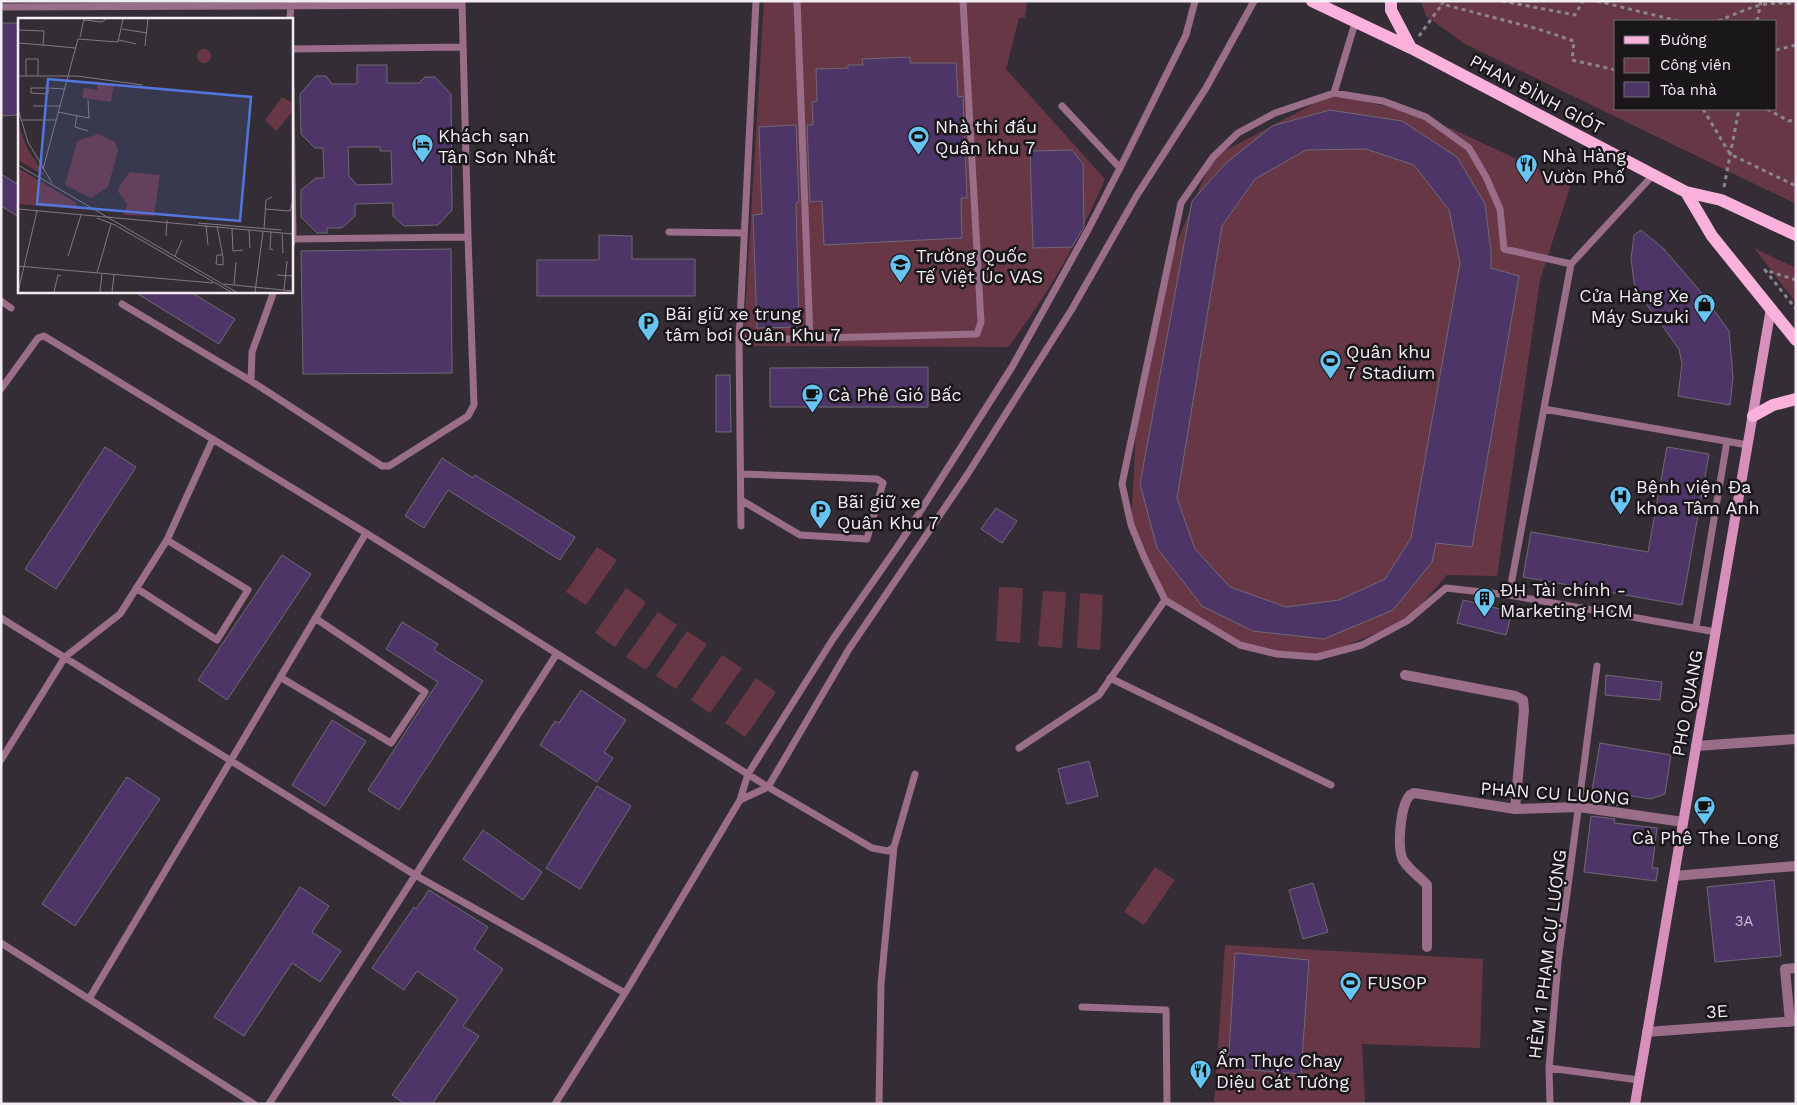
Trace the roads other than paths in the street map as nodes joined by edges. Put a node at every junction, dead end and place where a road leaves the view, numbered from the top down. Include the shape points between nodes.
1 (756, 1) edge
2 (797, 1) edge
3 (963, 1) edge
4 (1195, 1) edge
5 (1254, 1) edge
6 (1312, 1) edge
7 (1391, 1) edge
8 (290, 3) edge
9 (462, 3) edge
10 (139, 4) edge
11 (176, 4) edge
12 (1, 7) edge
13 (290, 18) edge
14 (1355, 23) junction
15 (463, 48) junction
16 (1411, 48) junction
17 (292, 49) edge
18 (1334, 93) junction
19 (1062, 106) dead end
20 (1120, 168) junction
21 (1653, 174) junction
22 (1686, 192) junction
23 (669, 232) dead end
24 (744, 233) junction
25 (1796, 235) edge
26 (468, 237) junction
27 (292, 242) edge
28 (1571, 264) junction
29 (274, 292) edge
30 (1, 302) edge
31 (122, 304) dead end
32 (11, 308) dead end
33 (1771, 308) junction
34 (810, 338) junction
35 (739, 340) junction
36 (1796, 340) edge
37 (251, 381) junction
38 (1, 389) edge
39 (1796, 399) edge
40 (1544, 409) junction
41 (1753, 416) junction
42 (214, 440) junction
43 (1727, 442) junction
44 (1748, 445) junction
45 (741, 474) junction
46 (741, 500) junction
47 (741, 526) dead end
48 (366, 533) junction
49 (167, 540) junction
50 (136, 588) junction
51 (1509, 595) junction
52 (1165, 600) junction
53 (1, 618) edge
54 (315, 618) junction
55 (1696, 627) junction
56 (1716, 632) junction
57 (556, 655) junction
58 (65, 657) junction
59 (1597, 666) dead end
60 (1405, 675) dead end
61 (280, 677) junction
62 (1110, 678) junction
63 (1796, 739) edge
64 (1696, 746) junction
65 (1019, 748) dead end
66 (1, 760) edge
67 (230, 760) junction
68 (748, 774) junction
69 (915, 774) dead end
70 (1331, 785) dead end
71 (768, 787) junction
72 (740, 800) junction
73 (1579, 807) junction
74 (1515, 809) junction
75 (1683, 822) junction
76 (894, 847) junction
77 (1796, 866) edge
78 (415, 875) junction
79 (1674, 876) junction
80 (1, 943) edge
81 (1428, 948) dead end
82 (1796, 968) edge
83 (625, 993) junction
84 (88, 1000) junction
85 (1082, 1007) dead end
86 (1793, 1022) edge
87 (1647, 1032) junction
88 (1549, 1068) junction
89 (1639, 1080) junction
90 (254, 1104) edge
91 (269, 1104) edge
92 (555, 1104) edge
93 (879, 1104) edge
94 (1167, 1104) edge
95 (1550, 1104) edge
96 (1635, 1104) edge

1 - 24 lane
2 - 34 lane
3 - 34 lane via 981,322 977,334
4 - 20 lane via 1186,35
5 - 71 lane via 1206,88 1137,195 1072,308 967,475 849,649
6 - 14 main road, PHAN ĐÌNH GIÓT
7 - 16 main road via 1391,10
8 - 9 lane
8 - 11 lane
8 - 13 lane
9 - 15 lane
10 - 11 lane
10 - 12 lane
14 - 16 main road, PHAN ĐÌNH GIÓT
14 - 18 lane
15 - 17 lane
15 - 26 lane
16 - 21 main road, PHAN ĐÌNH GIÓT
18 - 28 lane via 1383,101 1426,116 1474,155 1500,209 1504,249
18 - 52 lane via 1275,113 1238,133 1213,157 1181,203 1122,484 1131,525
19 - 20 lane
20 - 68 lane via 1012,367
21 - 22 main road, PHAN ĐÌNH GIÓT
21 - 28 lane
22 - 25 main road, PHAN ĐÌNH GIÓT via 1721,200
22 - 33 main road via 1712,236
23 - 24 lane
24 - 35 lane
26 - 27 lane
26 - 37 lane via 474,405 468,416 395,464 382,466
28 - 40 lane
29 - 37 lane via 252,352
30 - 32 lane
31 - 37 lane
33 - 36 main road
33 - 41 main road, PHO QUANG
34 - 35 lane
35 - 45 lane
38 - 42 lane via 38,338 44,336
39 - 41 main road via 1773,405
40 - 43 lane
40 - 51 lane
41 - 44 main road, PHO QUANG
42 - 48 lane
42 - 49 lane
43 - 44 lane
43 - 55 lane
44 - 56 main road, PHO QUANG
45 - 46 lane
45 - 46 lane via 877,479 883,483 866,539 800,535
46 - 47 lane
48 - 54 lane
48 - 57 lane
49 - 50 lane
49 - 50 lane via 248,590 217,640
50 - 58 lane via 120,614
51 - 52 lane via 1446,588 1407,621 1362,645 1317,657 1277,654 1240,645
51 - 55 lane
52 - 62 lane
53 - 58 lane
54 - 61 lane
54 - 61 lane via 425,692 390,743
55 - 56 lane
56 - 64 main road, PHO QUANG
57 - 68 lane
57 - 78 lane
58 - 66 lane
58 - 67 lane
59 - 73 lane, HẺM 1 PHẠM CỰ LƯỢNG
60 - 74 street via 1523,700
61 - 67 lane
62 - 65 lane via 1099,695
62 - 70 lane
63 - 64 street
64 - 75 main road, PHO QUANG
67 - 78 lane
67 - 84 lane
68 - 71 lane
68 - 72 lane
69 - 76 lane
71 - 72 lane
71 - 76 lane via 872,848 888,851
72 - 83 lane
73 - 74 street, PHAN CU LUONG
73 - 75 street, PHAN CU LUONG
73 - 88 lane, HẺM 1 PHẠM CỰ LƯỢNG via 1558,962
74 - 81 street, PHAN CU LUONG via 1414,793 1407,798 1401,830 1402,858 1411,872 1427,885
75 - 79 main road, PHO QUANG
76 - 93 lane via 881,984
77 - 79 street
78 - 83 lane
78 - 91 lane
79 - 87 main road, PHO QUANG
80 - 84 lane
82 - 86 street, 3E via 1785,969
83 - 92 lane
84 - 90 lane
85 - 94 lane via 1166,1010
86 - 87 street, 3E
87 - 89 main road, PHO QUANG
88 - 89 lane
88 - 95 lane, HẺM 1 PHẠM CỰ LƯỢNG
89 - 96 main road, PHO QUANG

